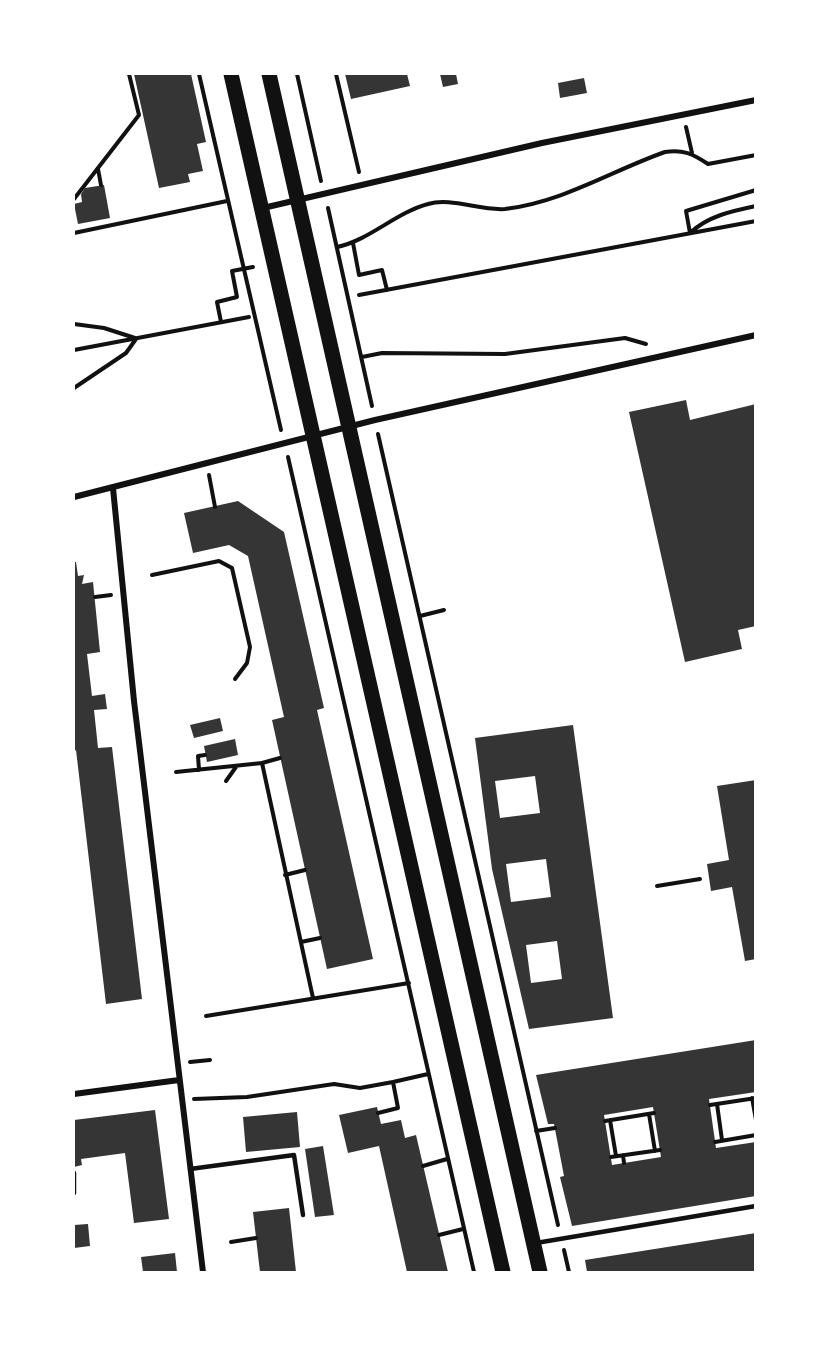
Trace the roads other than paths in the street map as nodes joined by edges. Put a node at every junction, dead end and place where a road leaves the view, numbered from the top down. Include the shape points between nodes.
1 (231, 74) edge
2 (268, 74) edge
3 (756, 100) edge
4 (297, 201) junction
5 (262, 208) junction
6 (756, 335) edge
7 (348, 427) junction
8 (313, 435) junction
9 (113, 488) junction
10 (74, 497) edge
11 (179, 1080) junction
12 (74, 1094) edge
13 (190, 1169) junction
14 (74, 1173) edge
15 (74, 1178) edge
16 (74, 1193) edge
17 (756, 1206) edge
18 (303, 1215) dead end
19 (534, 1244) junction
20 (203, 1272) edge
21 (503, 1272) edge
22 (540, 1272) edge

1 - 5 main road
2 - 4 main road
3 - 4 street
4 - 5 street
4 - 7 main road
5 - 8 main road
6 - 7 street
7 - 8 street
7 - 19 main road
8 - 9 street
8 - 21 main road
9 - 10 street
9 - 11 street
11 - 12 street
11 - 13 street
13 - 18 lane via 294,1155
13 - 20 street
14 - 15 lane
15 - 16 lane
17 - 19 lane
19 - 22 main road

